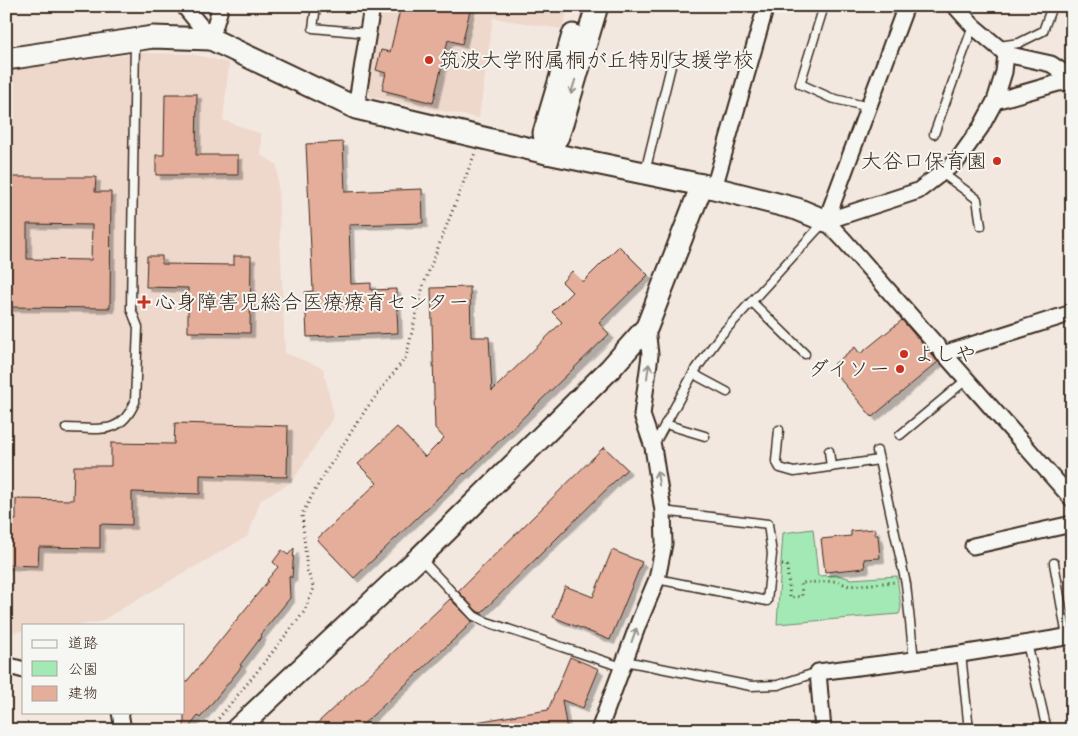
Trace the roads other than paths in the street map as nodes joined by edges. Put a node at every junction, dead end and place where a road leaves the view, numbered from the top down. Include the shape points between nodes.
1 (184, 6) edge
2 (218, 6) edge
3 (316, 6) edge
4 (372, 6) edge
5 (582, 6) edge
6 (597, 6) edge
7 (766, 6) edge
8 (824, 6) edge
9 (906, 6) edge
10 (954, 6) edge
11 (1052, 6) edge
12 (972, 26) junction
13 (368, 34) junction
14 (135, 39) junction
15 (211, 39) junction
16 (1002, 50) junction
17 (673, 58) dead end
18 (6, 59) edge
19 (1071, 81) edge
20 (995, 101) junction
21 (869, 107) junction
22 (356, 108) junction
23 (934, 134) dead end
24 (547, 153) junction
25 (645, 173) junction
26 (942, 173) junction
27 (708, 186) junction
28 (826, 221) junction
29 (981, 226) dead end
30 (752, 302) junction
31 (1072, 313) edge
32 (647, 327) junction
33 (805, 354) dead end
34 (943, 354) junction
35 (694, 372) junction
36 (966, 380) junction
37 (727, 392) dead end
38 (665, 424) junction
39 (66, 428) dead end
40 (778, 430) dead end
41 (900, 435) dead end
42 (705, 436) dead end
43 (653, 447) junction
44 (830, 451) dead end
45 (877, 451) dead end
46 (879, 460) junction
47 (831, 467) junction
48 (1072, 499) edge
49 (663, 511) junction
50 (1072, 524) edge
51 (973, 546) dead end
52 (419, 558) junction
53 (1054, 563) dead end
54 (657, 579) junction
55 (1070, 636) edge
56 (1027, 643) junction
57 (961, 654) junction
58 (914, 660) junction
59 (624, 664) junction
60 (6, 665) edge
61 (22, 669) edge
62 (818, 672) junction
63 (120, 714) edge
64 (123, 730) edge
65 (236, 730) edge
66 (599, 730) edge
67 (823, 730) edge
68 (969, 730) edge
69 (1047, 730) edge

1 - 15 street
2 - 15 street
3 - 13 lane via 313,28
4 - 13 street
5 - 24 street via 544,133
6 -> 24 street via 558,136
7 - 27 street
8 - 21 lane via 800,84 831,98
9 - 21 street
10 - 12 street
11 - 16 lane via 1043,31
12 - 16 street
12 - 23 lane
13 - 22 street
14 - 15 street
14 - 18 street
14 - 39 lane via 131,309 138,327 135,402 122,423 109,429
15 - 22 street
16 - 19 street via 1051,64
16 - 20 street via 1004,72
17 - 25 lane
19 - 20 street
20 - 26 street via 981,127 964,146 957,162
21 - 28 street
22 - 24 street
24 - 25 street
25 - 27 street
26 - 28 street via 918,191
26 - 29 lane via 977,199
27 - 28 street via 797,209
27 - 32 street
28 - 30 lane
28 - 34 street
30 - 33 lane
30 - 35 lane via 720,336
31 - 34 street
43 -> 32 street via 642,415 650,355
32 - 52 street via 610,369
34 - 36 street
35 - 37 lane
35 - 38 lane
36 - 41 lane
36 - 48 street
38 - 42 lane
38 - 43 lane
40 - 47 lane via 776,461 780,468 794,472
49 -> 43 street
44 - 47 lane
45 - 46 lane
46 - 47 lane
46 - 58 lane via 906,584
49 - 54 street via 664,544
49 - 54 lane via 768,524 772,554 767,601
50 - 51 street
52 - 59 lane via 474,616
52 - 65 street
53 - 55 lane
59 -> 54 street
55 - 56 street
56 - 57 street
56 - 69 lane
57 - 58 street
57 - 68 lane
58 - 62 street
59 - 62 lane via 751,686 778,685
59 - 66 street
60 - 61 street
62 - 67 street
63 - 64 street

